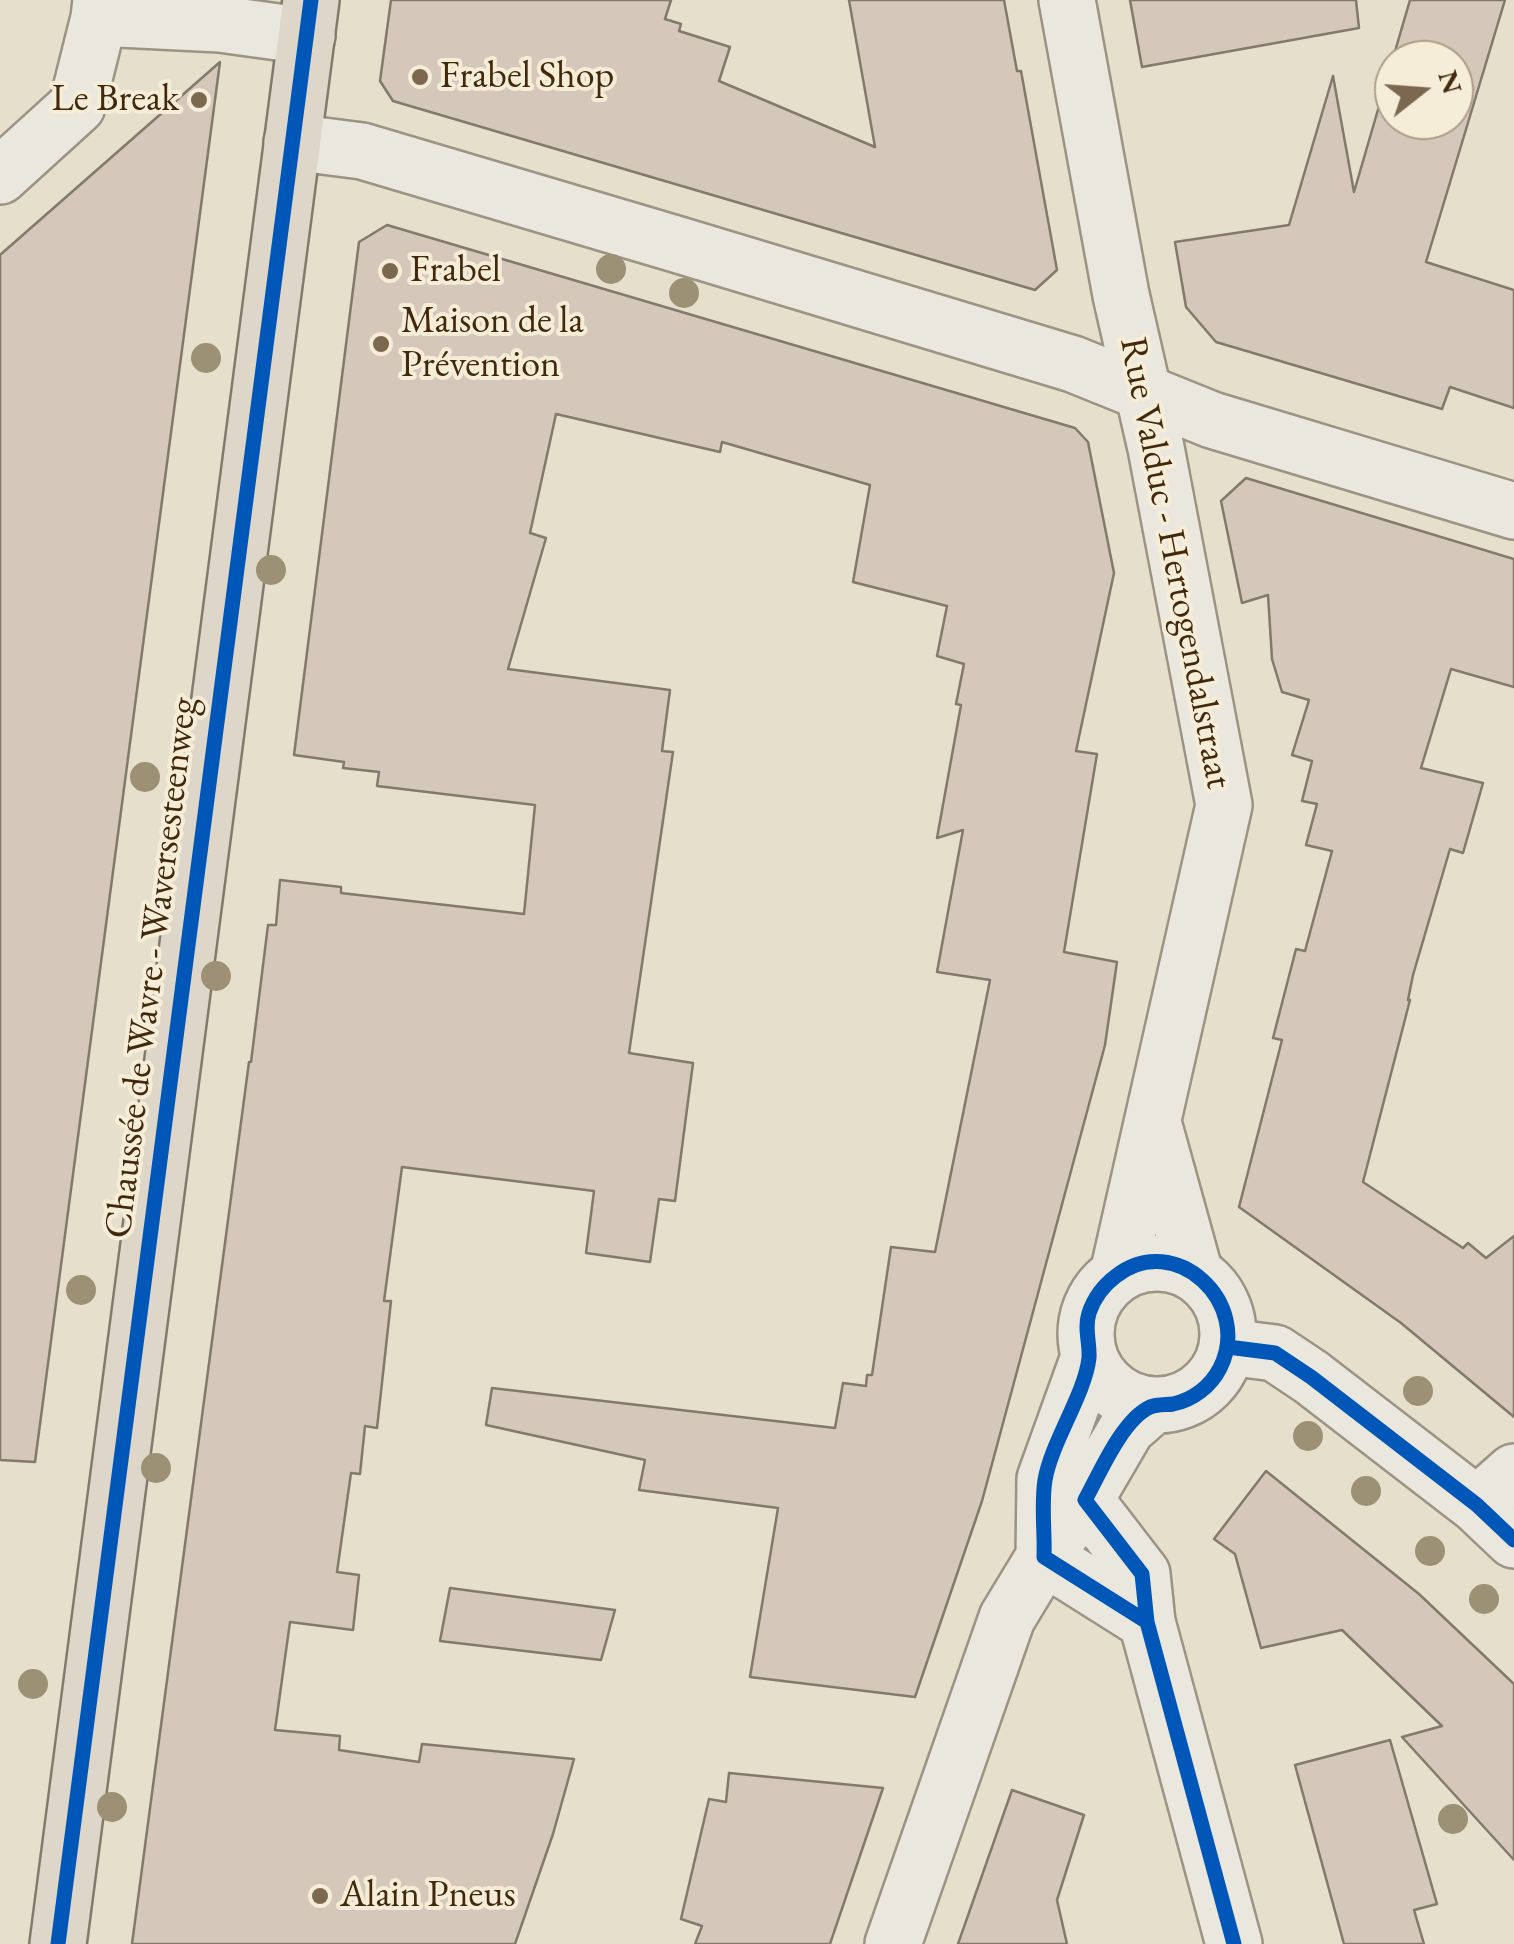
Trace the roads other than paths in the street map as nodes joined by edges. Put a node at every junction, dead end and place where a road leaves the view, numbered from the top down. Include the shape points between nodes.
1 (1067, 0) edge
2 (100, 9) edge
3 (309, 18) edge
4 (292, 142) junction
5 (0, 176) edge
6 (1143, 390) junction
7 (1514, 510) edge
8 (1153, 1124) junction
9 (1118, 1274) junction
10 (1196, 1274) junction
11 (1228, 1347) junction
12 (1089, 1357) junction
13 (1150, 1406) junction
14 (1086, 1500) junction
15 (1502, 1506) edge
16 (1044, 1557) junction
17 (1147, 1622) junction
18 (58, 1944) edge
19 (893, 1944) edge
20 (1234, 1944) edge

1 - 6 street, Rue Valduc - Hertogendalstraat
2 - 3 street via 220,24
2 - 5 street via 77,106
3 - 4 main road, Chaussée de Wavre - Waversesteenweg
4 - 6 street via 362,151
4 - 18 main road, Chaussée de Wavre - Waversesteenweg
6 - 7 street via 1212,420
6 - 8 street, Rue Valduc - Hertogendalstraat via 1224,804
8 - 9 street, Rue Valduc - Hertogendalstraat
8 - 10 street, Rue Valduc - Hertogendalstraat
9 - 10 street via 1157,1263
9 - 12 street, Rue Valduc - Hertogendalstraat via 1090,1311
10 - 11 street, Rue Valduc - Hertogendalstraat via 1222,1302
11 - 13 street via 1202,1392 1178,1404
11 - 15 street via 1274,1353
12 - 13 street via 1114,1390
12 - 16 street, Rue Valduc - Hertogendalstraat via 1045,1479
13 - 14 street via 1127,1428
14 - 16 street
14 - 17 street via 1142,1574
16 - 17 street
16 - 19 street via 1007,1618
17 - 20 street

